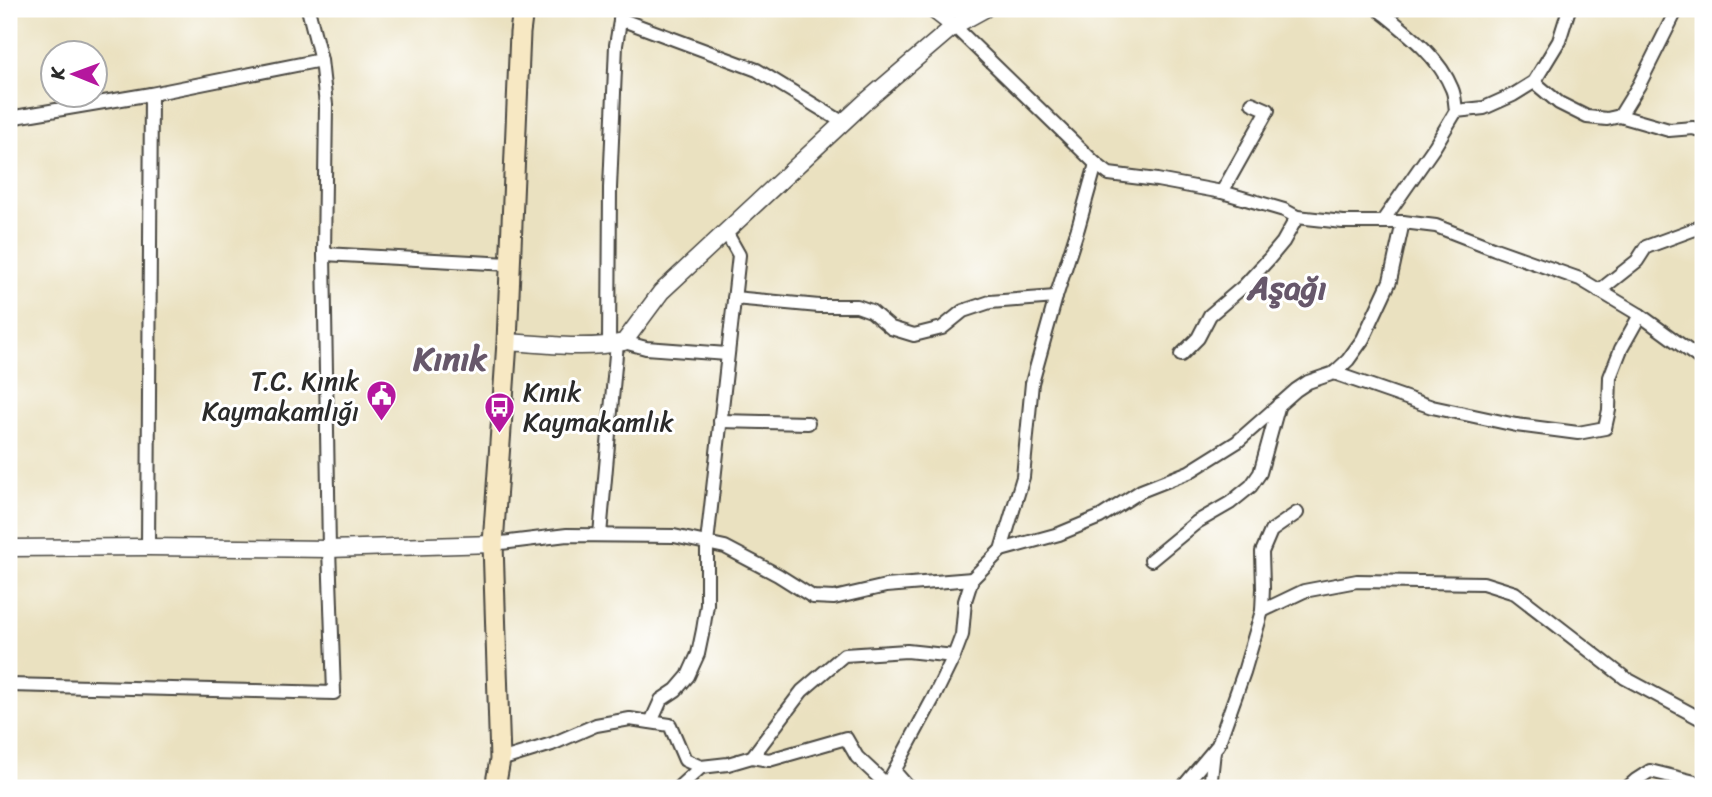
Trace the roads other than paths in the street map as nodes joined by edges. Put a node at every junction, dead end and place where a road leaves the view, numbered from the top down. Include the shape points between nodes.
1 (308, 9) edge
2 (523, 9) edge
3 (932, 9) edge
4 (985, 9) edge
5 (1378, 9) edge
6 (1569, 9) edge
7 (1677, 9) edge
8 (621, 14) edge
9 (954, 26) junction
10 (321, 60) junction
11 (1534, 82) junction
12 (151, 94) junction
13 (1252, 103) dead end
14 (1456, 111) junction
15 (1620, 116) junction
16 (9, 118) edge
17 (844, 123) junction
18 (1703, 131) edge
19 (1096, 164) junction
20 (1222, 192) junction
21 (1297, 217) junction
22 (1382, 222) junction
23 (1403, 222) junction
24 (1703, 226) edge
25 (726, 232) junction
26 (324, 254) junction
27 (509, 264) junction
28 (1599, 290) junction
29 (1056, 297) junction
30 (734, 298) junction
31 (1640, 315) junction
32 (507, 342) junction
33 (617, 344) junction
34 (727, 354) junction
35 (1181, 355) dead end
36 (1703, 361) edge
37 (1334, 373) junction
38 (1279, 404) junction
39 (720, 421) junction
40 (807, 422) dead end
41 (1297, 513) dead end
42 (600, 535) junction
43 (707, 543) junction
44 (493, 544) junction
45 (148, 547) junction
46 (9, 548) edge
47 (329, 549) junction
48 (1001, 550) junction
49 (1151, 560) dead end
50 (972, 579) junction
51 (1262, 611) junction
52 (954, 656) junction
53 (9, 685) edge
54 (1703, 720) edge
55 (651, 722) junction
56 (1214, 751) junction
57 (752, 757) junction
58 (500, 760) junction
59 (701, 766) junction
60 (895, 772) junction
61 (1703, 784) edge
62 (886, 787) edge
63 (495, 788) edge
64 (678, 788) edge
65 (909, 788) edge
66 (1182, 788) edge
67 (1208, 788) edge
68 (1628, 788) edge

1 - 10 street
2 - 27 main road
3 - 9 street
4 - 9 street
5 - 14 street via 1438,64 1453,91
6 - 11 street via 1559,41
7 - 15 street
8 - 17 street via 757,70
8 - 33 street via 610,188
9 - 17 street
9 - 19 street
10 - 12 street
10 - 26 street via 326,105
11 - 14 street via 1484,108
11 - 15 street via 1559,103 1587,117
12 - 16 street
12 - 45 street
13 - 20 street via 1268,110
14 - 22 street
15 - 18 street via 1669,130
17 - 25 street
19 - 20 street via 1108,174
19 - 29 street
20 - 21 street
21 - 22 street
21 - 35 street via 1268,260 1210,315 1198,338
22 - 23 street
23 - 28 street via 1436,226
23 - 37 street via 1390,281 1363,339
24 - 28 street via 1646,247 1637,261
25 - 30 street via 739,255
25 - 33 street via 661,292
26 - 27 street
26 - 47 street
27 - 32 main road
28 - 31 street
29 - 30 street via 990,302 963,311 942,328 914,335 891,328 857,306
29 - 48 street via 1032,383 1023,477
30 - 34 street
31 - 36 street
31 - 37 street via 1610,377 1605,428 1578,433 1516,425 1432,407
32 - 33 street
32 - 44 main road
33 - 34 street
33 - 42 street
34 - 39 street
37 - 38 street via 1308,382
38 - 48 street via 1237,442 1189,472 1141,491 1100,517
38 - 49 street via 1256,480
39 - 40 street
39 - 43 street
41 - 51 street via 1271,531 1262,552
42 - 43 street via 674,536
42 - 44 street
43 - 50 street via 725,547 813,597
43 - 55 street via 707,605 698,654 682,683 660,700
44 - 47 street
44 - 58 main road
45 - 46 street
45 - 47 street
47 - 53 street via 334,693
48 - 50 street
50 - 52 street
51 - 54 street via 1304,591 1357,580 1483,583 1515,593 1625,678
51 - 56 street
52 - 57 street via 907,650 844,655 802,691
52 - 60 street
55 - 58 street via 630,719 596,725
55 - 59 street via 670,725 685,760
56 - 66 street
56 - 67 street
57 - 59 street
57 - 62 street via 768,760 846,738
58 - 63 main road
59 - 64 street
60 - 62 street
60 - 65 street
61 - 68 street via 1650,771

